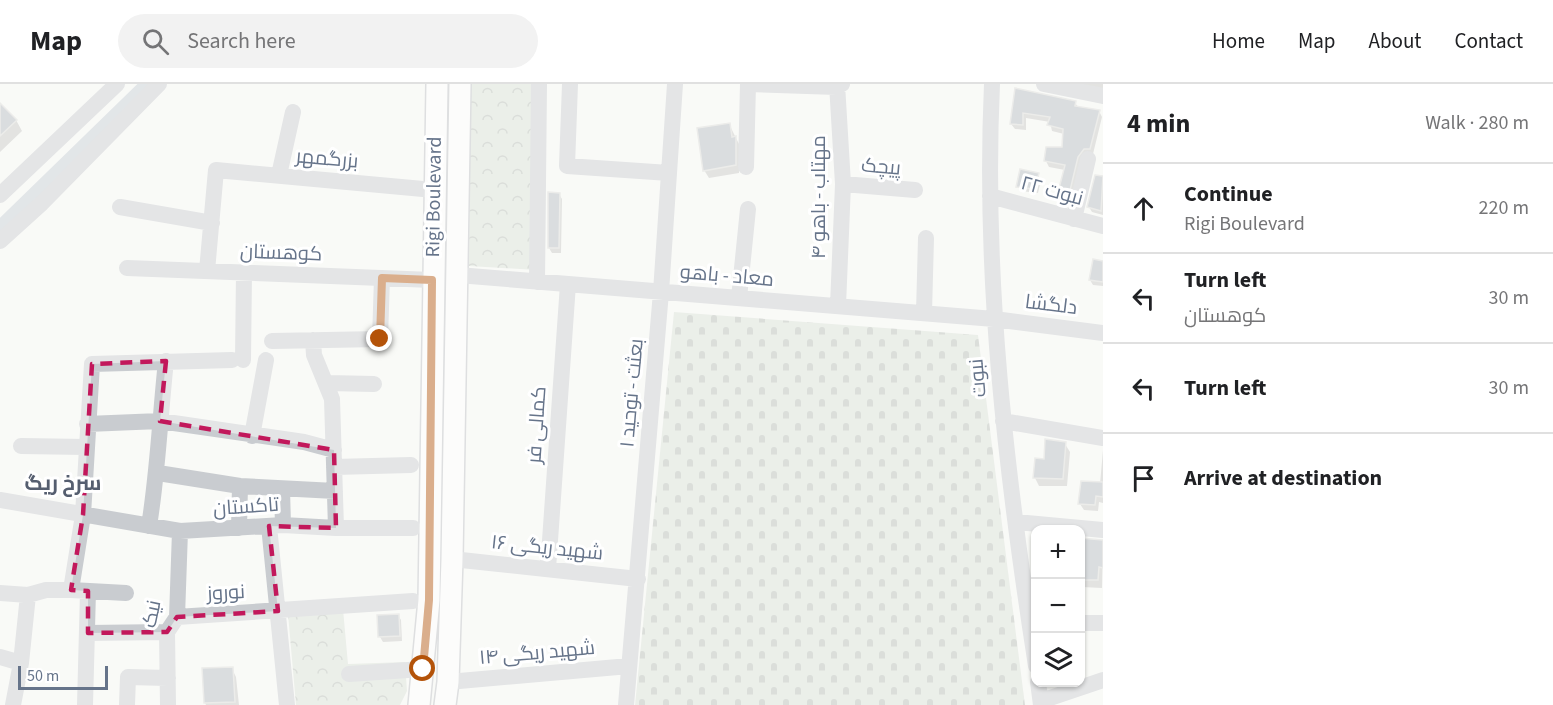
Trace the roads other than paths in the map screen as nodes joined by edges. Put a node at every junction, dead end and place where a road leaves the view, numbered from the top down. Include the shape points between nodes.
1 (117, 84) edge
2 (159, 84) edge
3 (437, 84) edge
4 (460, 84) edge
5 (538, 84) edge
6 (570, 84) edge
7 (675, 84) edge
8 (748, 84) edge
9 (992, 84) edge
10 (1044, 84) edge
11 (839, 85) edge
12 (1103, 96) edge
13 (293, 112) dead end
14 (1088, 159) dead end
15 (746, 167) dead end
16 (669, 173) junction
17 (279, 176) junction
18 (843, 184) junction
19 (434, 190) junction
20 (915, 190) dead end
21 (0, 195) edge
22 (990, 196) junction
23 (120, 207) dead end
24 (748, 209) dead end
25 (1074, 219) junction
26 (212, 223) junction
27 (1103, 226) edge
28 (926, 238) dead end
29 (0, 241) edge
30 (127, 268) dead end
31 (207, 271) junction
32 (244, 272) junction
33 (458, 275) junction
34 (382, 278) junction
35 (432, 280) junction
36 (537, 282) junction
37 (568, 284) junction
38 (661, 292) junction
39 (739, 298) junction
40 (838, 306) junction
41 (924, 313) junction
42 (994, 319) junction
43 (1103, 333) edge
44 (312, 340) junction
45 (272, 341) dead end
46 (266, 360) dead end
47 (166, 361) junction
48 (327, 383) junction
49 (374, 384) dead end
50 (160, 421) junction
51 (1003, 421) junction
52 (87, 424) junction
53 (252, 436) junction
54 (1103, 438) edge
55 (21, 446) dead end
56 (86, 447) junction
57 (334, 450) junction
58 (411, 465) dead end
59 (334, 467) junction
60 (158, 473) junction
61 (240, 486) junction
62 (282, 489) junction
63 (334, 491) junction
64 (0, 501) edge
65 (83, 515) junction
66 (1016, 522) junction
67 (276, 525) junction
68 (149, 526) junction
69 (239, 528) junction
70 (336, 528) junction
71 (412, 528) dead end
72 (1103, 530) edge
73 (180, 531) junction
74 (452, 559) junction
75 (548, 569) junction
76 (638, 579) junction
77 (71, 590) junction
78 (88, 591) junction
79 (0, 593) edge
80 (126, 593) dead end
81 (28, 595) junction
82 (413, 601) dead end
83 (278, 611) junction
84 (1031, 615) edge
85 (177, 617) junction
86 (1085, 623) edge
87 (1103, 623) edge
88 (168, 632) junction
89 (88, 633) junction
90 (0, 657) edge
91 (21, 663) junction
92 (629, 666) junction
93 (349, 675) dead end
94 (422, 675) junction
95 (168, 678) junction
96 (1103, 680) edge
97 (448, 682) junction
98 (1039, 687) edge
99 (9, 696) edge
100 (1041, 703) edge
101 (85, 705) edge
102 (127, 705) edge
103 (168, 705) edge
104 (287, 705) edge
105 (407, 705) edge
106 (420, 705) edge
107 (445, 705) edge
108 (626, 705) edge

1 - 21 street
2 - 29 street
3 - 19 main road, Rigi Boulevard
4 - 33 main road, Rigi Boulevard
5 - 36 street
6 - 16 street via 567,166
7 - 16 street, بعثت - توحید ۱
8 - 11 street
8 - 15 street
9 - 22 street, نبوت
10 - 12 street
11 - 18 street, مهتاب - باهو ۴
13 - 17 street
14 - 25 street
16 - 38 street, بعثت - توحید ۱
17 - 19 street, بزرگمهر
17 - 26 street, بزرگمهر via 216,170
18 - 20 street, پیچک
18 - 40 street, مهتاب - باهو ۴
19 - 35 main road, Rigi Boulevard
22 - 25 street, نبوت ۲۲
22 - 42 street, نبوت
23 - 26 street
24 - 39 street
25 - 27 street, نبوت ۲۲
26 - 31 street
28 - 41 street
30 - 31 street, کوهستان
31 - 32 street, کوهستان
32 - 34 street, کوهستان
32 - 47 street via 237,360
33 - 36 street, معاد - باهو
33 - 74 main road, Rigi Boulevard
34 - 35 street, کوهستان
34 - 44 street via 380,339
35 - 94 main road, Rigi Boulevard via 429,600
36 - 37 street, معاد - باهو
37 - 38 street, معاد - باهو
37 - 75 street, کمالی فر
38 - 39 street, معاد - باهو
38 - 76 street, بعثت - توحید ۱
39 - 40 street, معاد - باهو
40 - 41 street, معاد - باهو
41 - 42 street, معاد - باهو
42 - 43 street, دلگشا
42 - 51 street, نبوت
44 - 45 street
44 - 48 street via 314,355
46 - 53 street
47 - 50 street
47 - 52 street via 92,364
48 - 49 street
48 - 57 street via 332,399
50 - 52 street
50 - 53 street
50 - 60 street
51 - 54 street
51 - 66 street, نبوت
52 - 56 street
53 - 57 street
55 - 56 street
56 - 65 street
57 - 59 street
58 - 59 street
59 - 63 street
60 - 61 street
60 - 68 street
61 - 62 street
61 - 69 street
62 - 63 street
62 - 67 street
63 - 70 street
64 - 65 street, تاکستان
65 - 68 street, تاکستان
65 - 77 street
66 - 72 street
66 - 84 street, نبوت
67 - 69 street, تاکستان
67 - 70 street, تاکستان
67 - 83 street
68 - 73 street, تاکستان
69 - 73 street, تاکستان
70 - 71 street, تاکستان
73 - 85 street, نیک
74 - 75 street, شهید ریگی ۱۶
74 - 97 main road, Rigi Boulevard
75 - 76 street, شهید ریگی ۱۶
76 - 92 street, بعثت - توحید ۱
77 - 78 street
77 - 81 street
78 - 80 street
78 - 89 street
79 - 81 street
81 - 91 street
82 - 83 street, نوروز
83 - 85 street, نوروز
83 - 104 street
85 - 88 street, نیک
86 - 87 street
88 - 89 street
88 - 95 street, نیک
89 - 101 street
90 - 91 street
91 - 99 street
92 - 97 street, شهید ریگی ۱۴
92 - 108 street, بعثت - توحید ۱
93 - 94 street
94 - 105 street
94 - 106 main road, Rigi Boulevard
95 - 102 street via 128,677
95 - 103 street, نیک
96 - 100 street
97 - 107 main road, Rigi Boulevard
98 - 100 street

